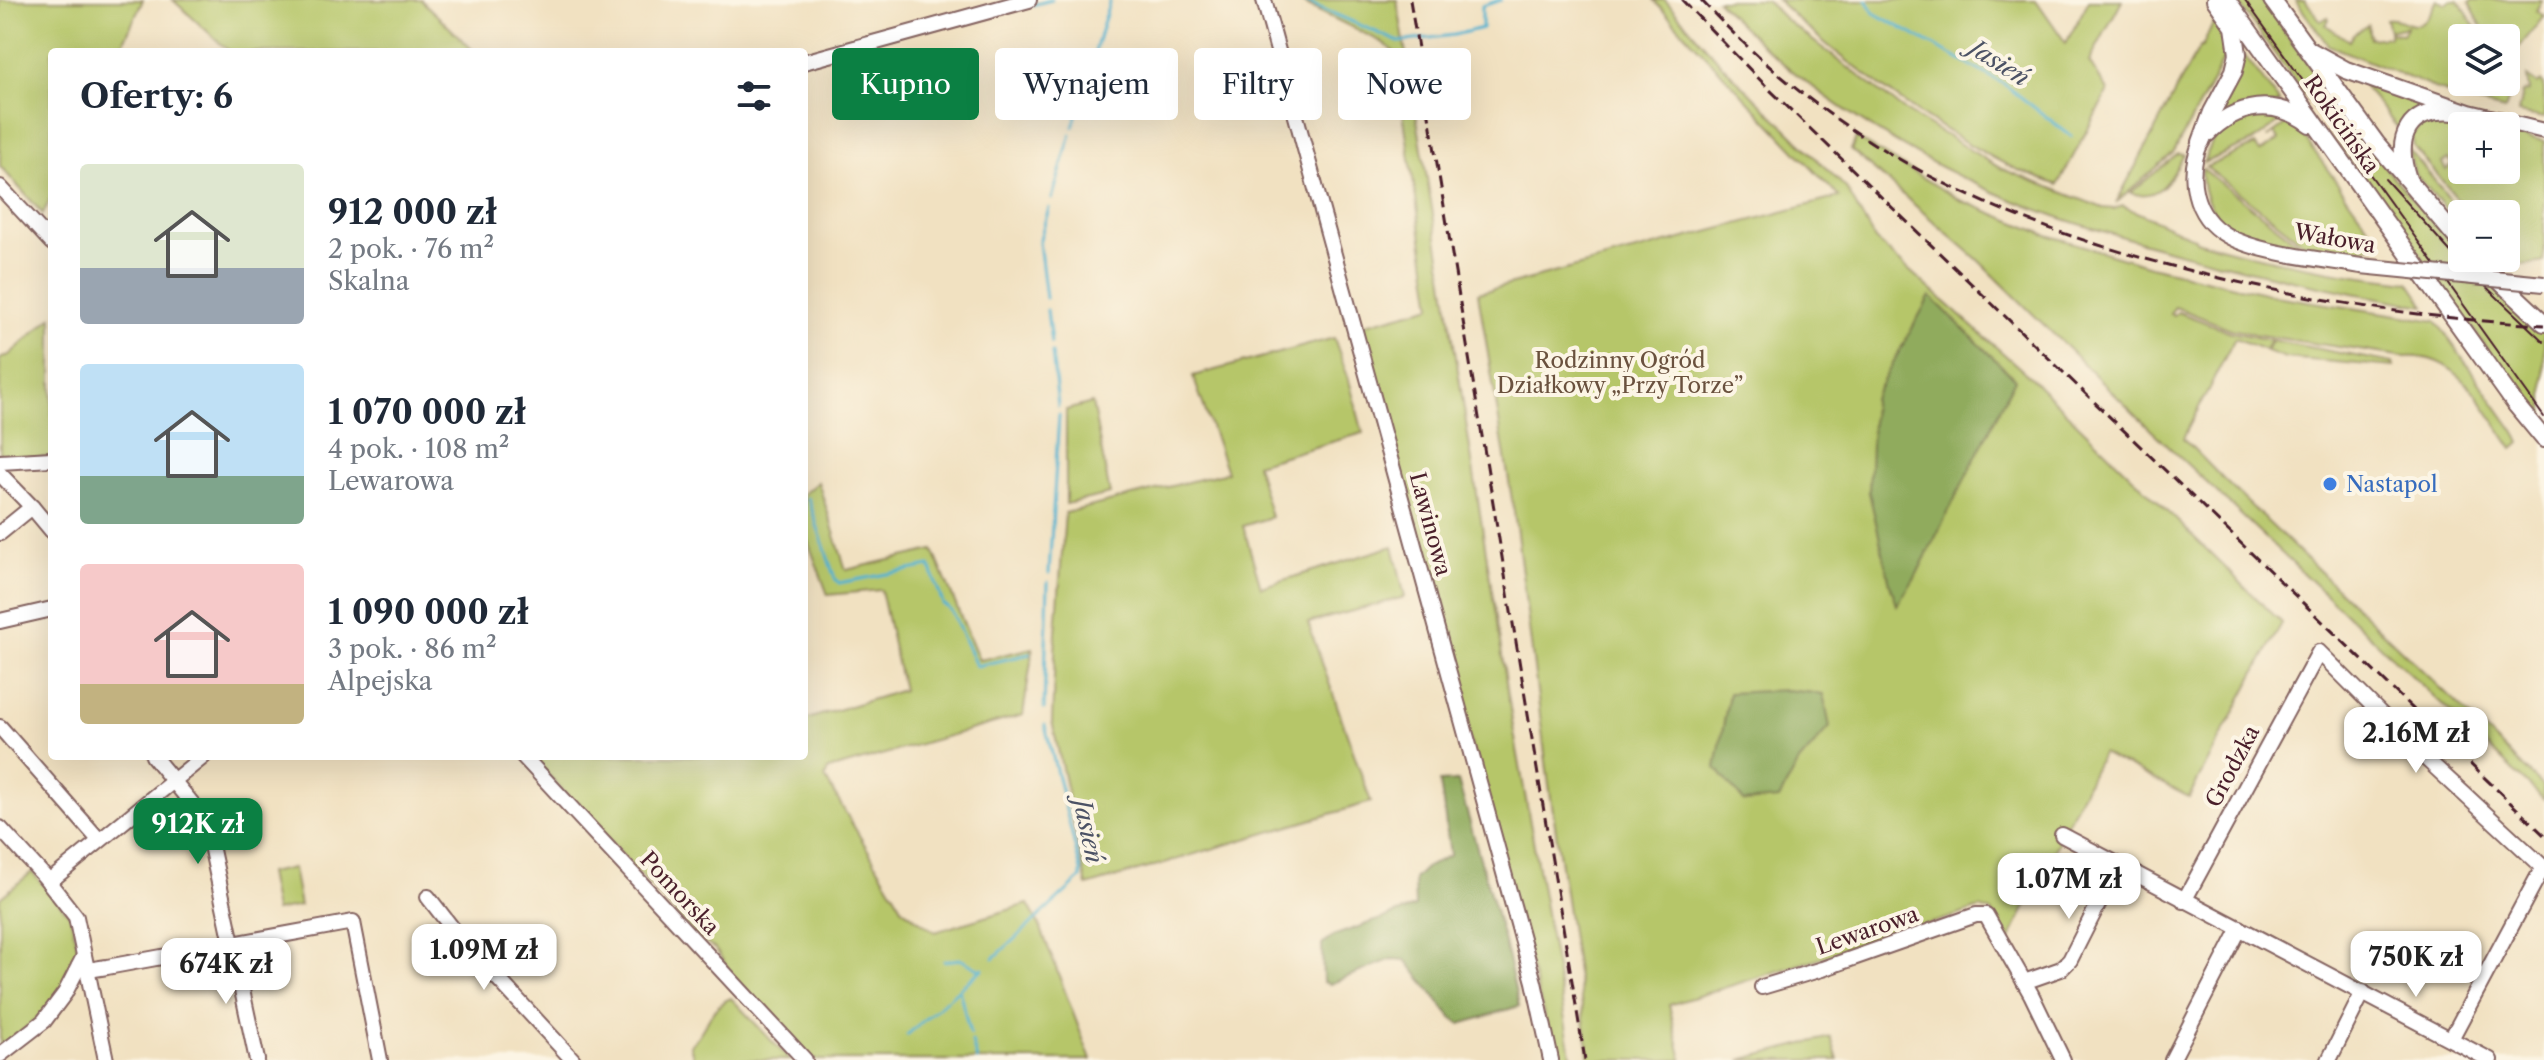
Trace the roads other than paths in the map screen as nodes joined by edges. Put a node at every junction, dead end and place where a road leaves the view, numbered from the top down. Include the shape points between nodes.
1 (1029, 0) edge
2 (1264, 0) edge
3 (2215, 0) edge
4 (2227, 0) edge
5 (2272, 0) edge
6 (2306, 48) junction
7 (808, 61) edge
8 (2452, 112) edge
9 (2466, 112) edge
10 (2520, 125) edge
11 (2544, 131) edge
12 (2325, 137) junction
13 (2201, 142) junction
14 (0, 187) edge
15 (2411, 187) junction
16 (2448, 228) edge
17 (48, 239) edge
18 (2489, 272) edge
19 (2544, 284) edge
20 (2544, 323) edge
21 (2544, 439) edge
22 (48, 459) edge
23 (0, 462) edge
24 (0, 474) edge
25 (32, 507) junction
26 (48, 526) edge
27 (0, 533) edge
28 (48, 610) edge
29 (0, 621) edge
30 (0, 727) edge
31 (156, 760) edge
32 (199, 760) edge
33 (527, 760) edge
34 (174, 780) junction
35 (0, 828) edge
36 (2062, 835) dead end
37 (99, 840) junction
38 (2118, 865) junction
39 (2543, 867) edge
40 (49, 882) junction
41 (428, 897) dead end
42 (2184, 901) junction
43 (2240, 928) junction
44 (233, 944) junction
45 (84, 963) junction
46 (2024, 982) junction
47 (1762, 987) dead end
48 (2363, 992) junction
49 (2451, 1039) junction
50 (0, 1055) edge
51 (2472, 1056) edge
52 (106, 1060) edge
53 (257, 1060) edge
54 (380, 1060) edge
55 (573, 1060) edge
56 (805, 1060) edge
57 (1551, 1060) edge
58 (2063, 1060) edge
59 (2172, 1060) edge
60 (2329, 1060) edge
61 (2490, 1060) edge

1 - 7 street
2 - 57 street, Lawinowa
3 - 13 main road via 2234,27 2238,54
4 - 12 main road, Rokicińska
5 - 6 main road, Rokicińska
6 - 9 main road via 2346,70
6 - 15 main road, Rokicińska
8 - 15 main road via 2434,111 2410,125 2402,150
10 - 11 street
12 - 13 main road via 2296,115 2261,106 2227,117
12 - 21 main road, Rokicińska
13 - 19 street, Wałowa, bridge via 2193,168 2194,192 2204,214 2220,231 2253,245 2361,266
14 - 17 street
15 - 16 main road, Rokicińska
18 - 20 main road
22 - 23 street
24 - 25 street
25 - 26 street
25 - 27 street
28 - 29 street
30 - 37 street
31 - 34 street
32 - 34 street
33 - 56 street, Pomorska
34 - 37 street
34 - 44 street via 209,836
35 - 40 street
36 - 38 street
37 - 40 street
38 - 42 street
38 - 46 street via 2070,960 2061,969
39 - 42 street, Grodzka via 2319,652
39 - 49 street
40 - 45 street via 76,917
41 - 55 street
42 - 43 street
43 - 48 street
43 - 59 street
44 - 45 street
44 - 53 street
44 - 54 street via 353,922
45 - 50 street via 44,1021
45 - 52 street
46 - 47 street, Lewarowa via 1986,915 1976,915
46 - 58 street
48 - 49 street
48 - 60 street
49 - 51 street
51 - 61 street

